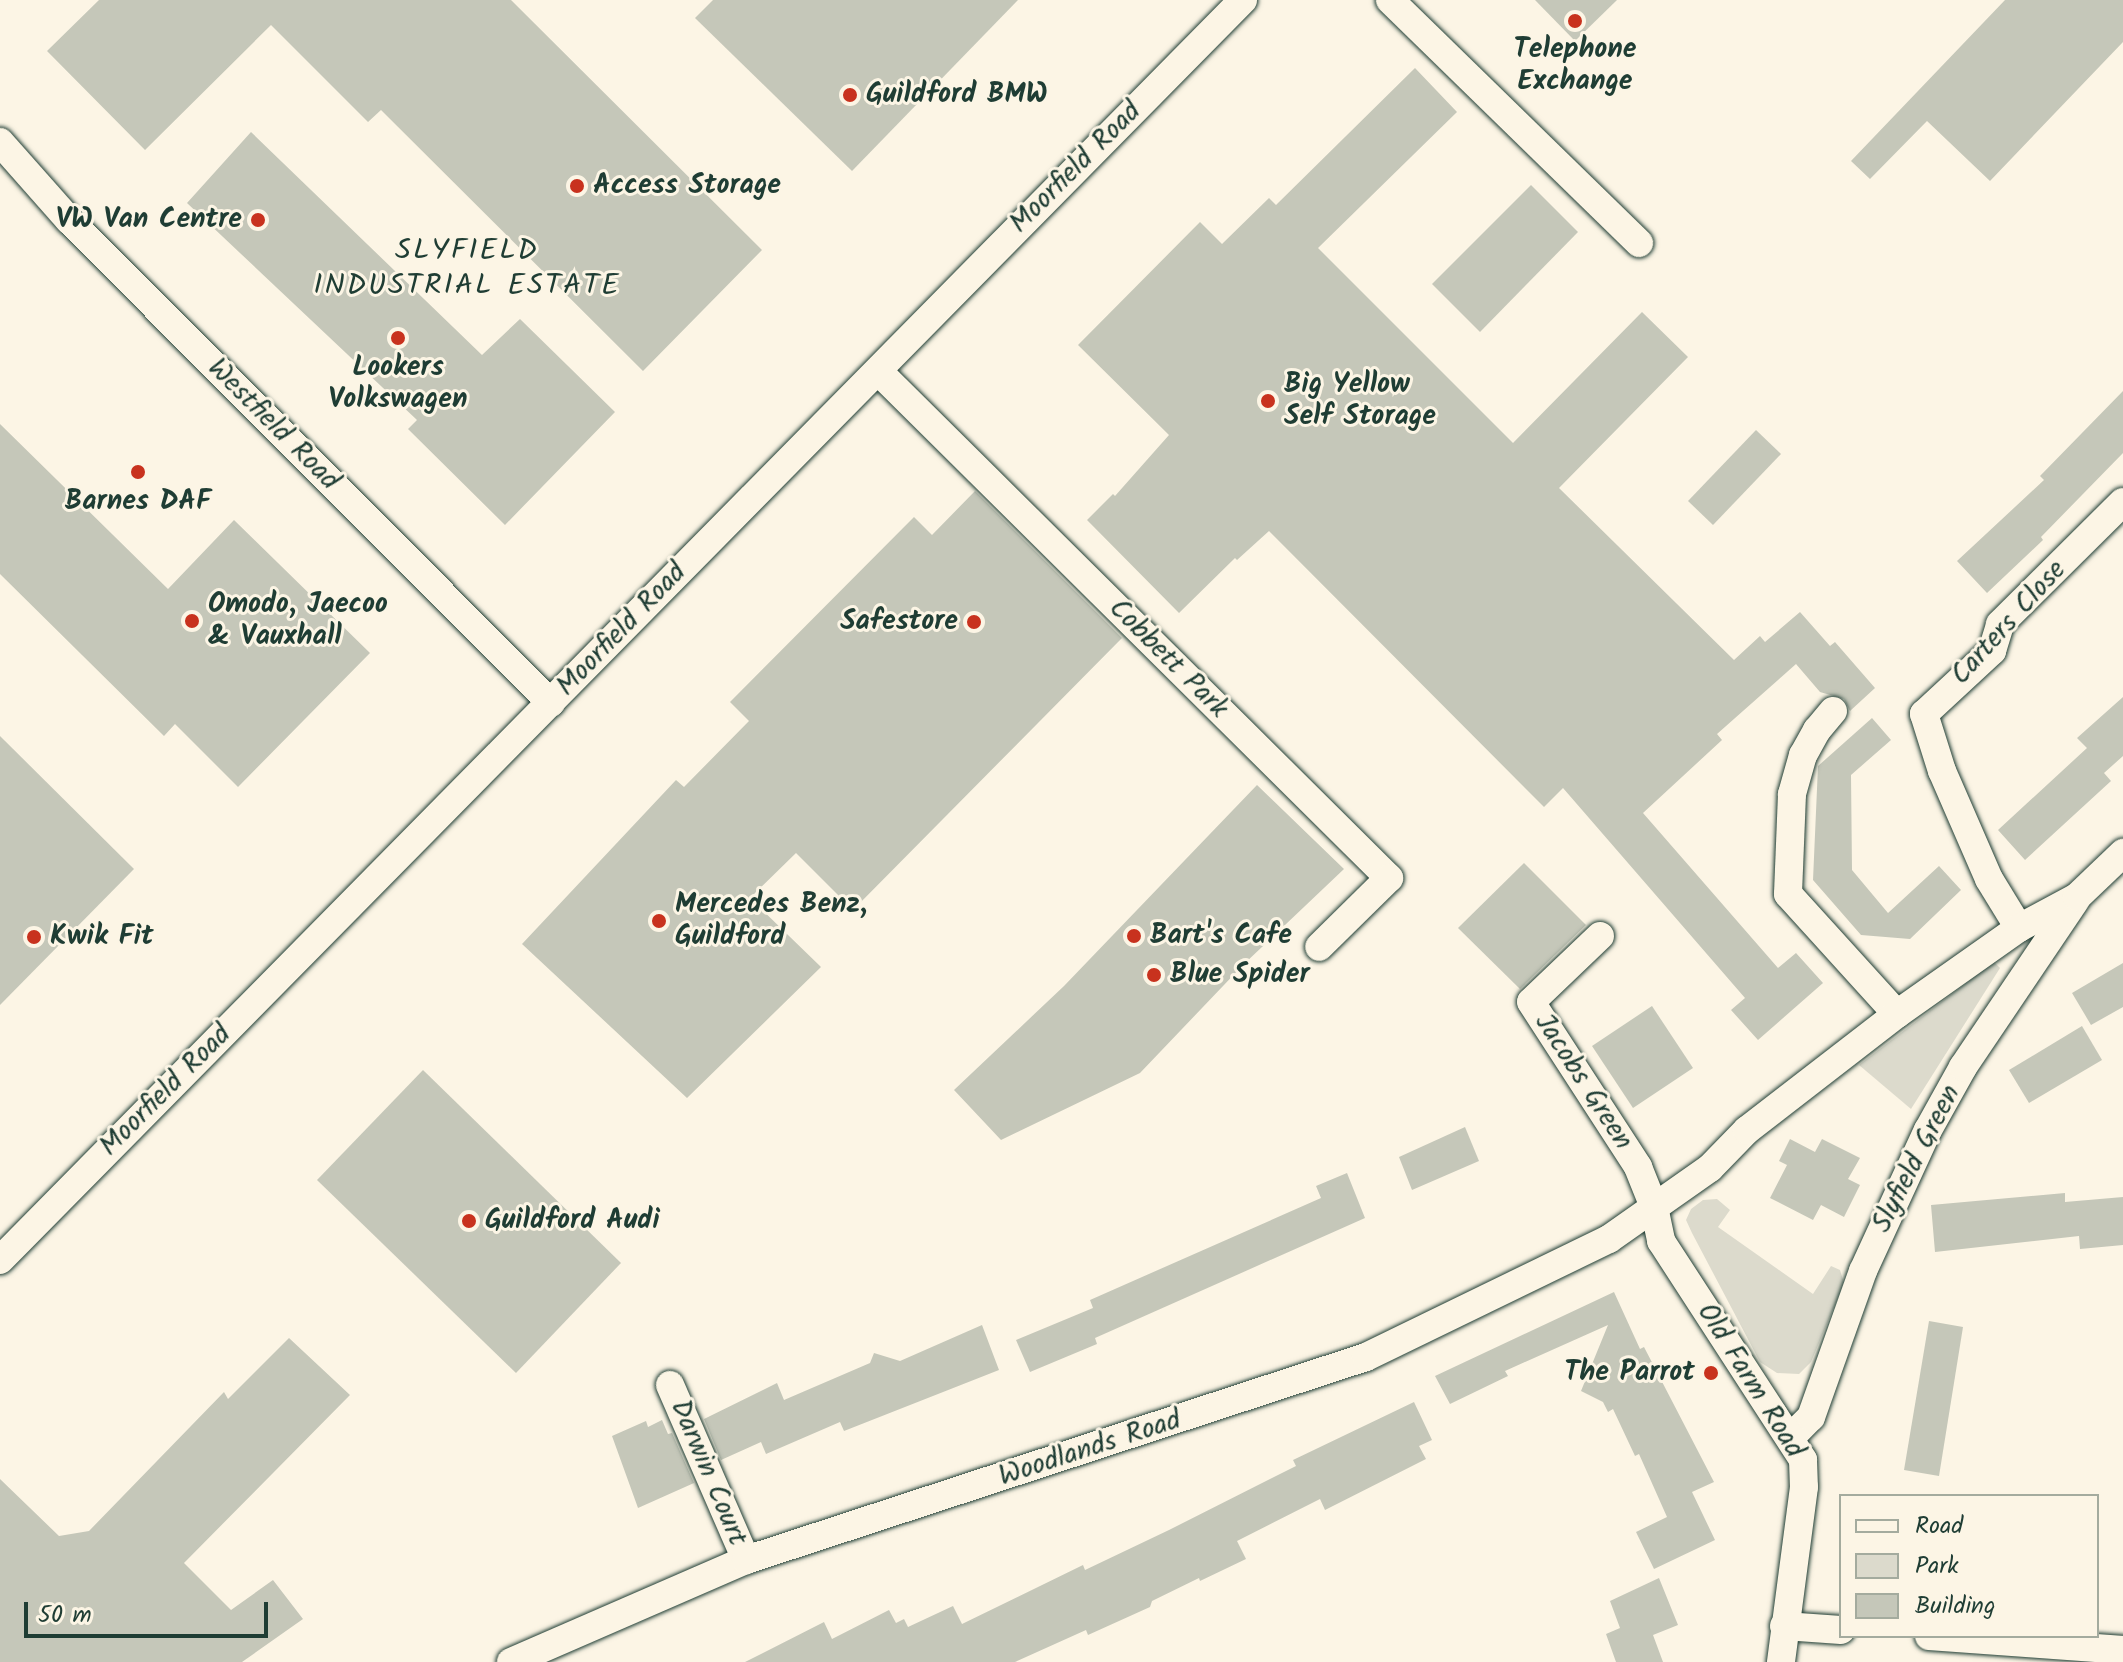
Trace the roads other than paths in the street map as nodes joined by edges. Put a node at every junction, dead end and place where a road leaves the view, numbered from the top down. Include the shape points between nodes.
1 (1243, 0) edge
2 (1390, 0) edge
3 (0, 142) edge
4 (1639, 243) dead end
5 (878, 371) junction
6 (2123, 502) edge
7 (551, 703) junction
8 (1833, 711) dead end
9 (2123, 853) edge
10 (2077, 897) junction
11 (2019, 928) junction
12 (1600, 936) dead end
13 (1319, 947) dead end
14 (1897, 1014) junction
15 (1654, 1207) junction
16 (0, 1260) edge
17 (670, 1385) dead end
18 (1791, 1437) junction
19 (746, 1560) junction
20 (1784, 1626) junction
21 (1839, 1630) edge
22 (1957, 1638) edge
23 (2123, 1650) edge
24 (511, 1662) edge
25 (1781, 1662) edge

1 - 5 street, Moorfield Road
2 - 4 street
3 - 7 street, Westfield Road via 69,220
5 - 7 street, Moorfield Road
5 - 13 street, Cobbett Park via 1389,878
6 - 11 street, Carters Close via 2000,624 1992,651 1924,714 1942,771 1989,879
7 - 16 street, Moorfield Road
8 - 14 street via 1803,755 1792,794 1788,894
9 - 10 street, Slyfield Green
10 - 11 street, Slyfield Green
10 - 18 street, Slyfield Green via 1963,1067 1928,1130 1863,1271 1811,1417
11 - 14 street, Slyfield Green
12 - 15 street, Jacobs Green via 1531,1002 1638,1167
14 - 15 street, Slyfield Green via 1747,1130 1710,1168
15 - 18 street, Old Farm Road via 1661,1241
15 - 19 street, Woodlands Road via 1609,1239 1366,1357
17 - 19 street, Darwin Court
18 - 20 street, Old Farm Road via 1803,1460 1804,1487
19 - 24 street, Woodlands Road
20 - 21 street
20 - 25 street, Old Farm Road
22 - 23 street

